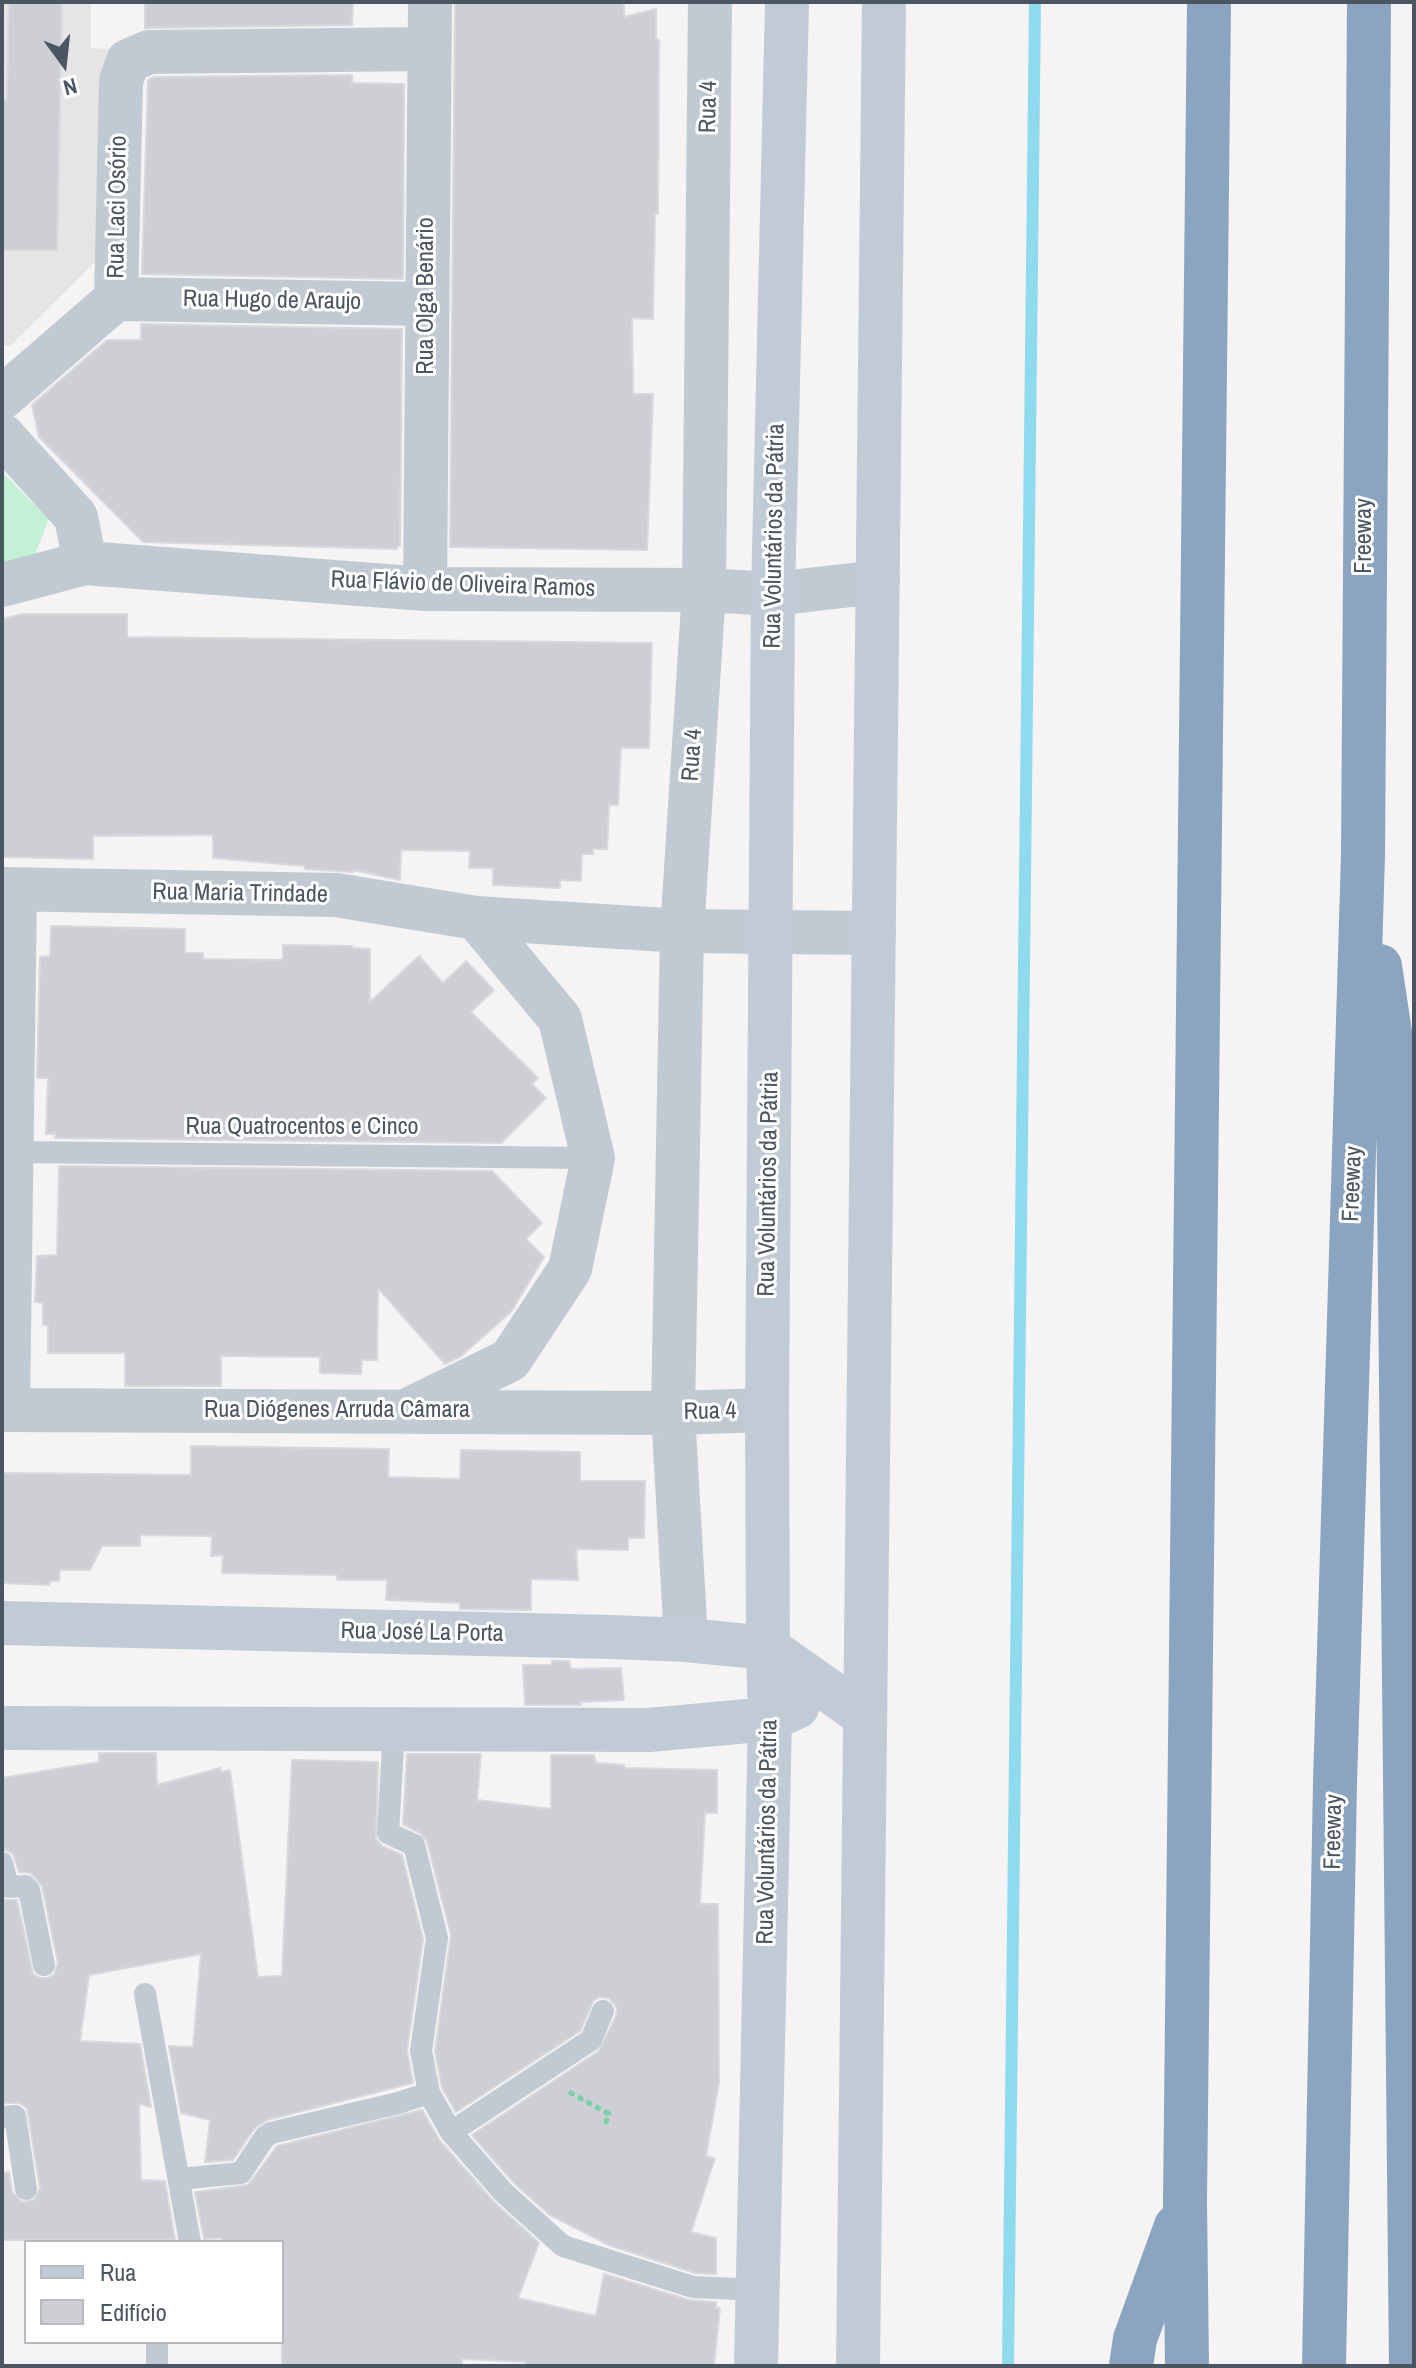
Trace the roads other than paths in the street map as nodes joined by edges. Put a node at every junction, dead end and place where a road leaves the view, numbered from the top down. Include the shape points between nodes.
1 (430, 2) edge
2 (710, 2) edge
3 (787, 2) edge
4 (884, 2) edge
5 (1209, 2) edge
6 (1369, 2) edge
7 (429, 49) junction
8 (116, 299) junction
9 (427, 304) junction
10 (2, 398) edge
11 (2, 435) edge
12 (85, 563) junction
13 (878, 582) junction
14 (2, 585) edge
15 (425, 589) junction
16 (704, 590) junction
17 (773, 594) junction
18 (1363, 855) junction
19 (8, 890) edge
20 (476, 918) junction
21 (682, 931) junction
22 (772, 933) junction
23 (874, 933) junction
24 (10, 1152) junction
25 (593, 1158) junction
26 (5, 1410) edge
27 (767, 1410) junction
28 (404, 1412) junction
29 (673, 1413) junction
30 (2, 1623) edge
31 (686, 1640) junction
32 (768, 1648) junction
33 (866, 1658) junction
34 (830, 1689) junction
35 (865, 1716) junction
36 (770, 1719) junction
37 (2, 1728) edge
38 (394, 1729) junction
39 (2, 1863) edge
40 (44, 1965) dead end
41 (145, 1994) dead end
42 (603, 2011) dead end
43 (429, 2093) junction
44 (2, 2117) edge
45 (451, 2132) junction
46 (179, 2179) junction
47 (26, 2189) dead end
48 (1185, 2201) junction
49 (190, 2240) edge
50 (758, 2290) junction
51 (157, 2344) edge
52 (157, 2366) edge
53 (756, 2366) edge
54 (858, 2366) edge
55 (1131, 2366) edge
56 (1187, 2366) edge
57 (1324, 2366) edge
58 (1411, 2366) edge

1 - 7 street, Rua Olga Benário
2 - 16 street, Rua 4
3 - 17 main road, Rua Voluntários da Pátria
4 - 13 main road
5 - 48 highway
6 - 18 highway, Freeway
7 - 8 street, Rua Laci Osório via 149,52 128,61 121,81
7 - 9 street, Rua Olga Benário
8 - 9 street, Rua Hugo de Araujo
8 - 10 street, Rua Laci Osório
9 - 15 street, Rua Olga Benário
11 - 12 street via 76,517
12 - 14 street, Rua Flávio de Oliveira Ramos
12 - 15 street, Rua Flávio de Oliveira Ramos
13 - 17 street, Rua Flávio de Oliveira Ramos
13 - 23 main road
15 - 16 street, Rua Flávio de Oliveira Ramos
16 - 17 street, Rua Flávio de Oliveira Ramos
16 - 21 street, Rua 4
17 - 22 main road, Rua Voluntários da Pátria
18 - 57 highway, Freeway via 1335,1767
18 - 58 highway via 1398,1086
19 - 20 street, Rua Maria Trindade via 336,895
19 - 24 street
20 - 21 street, Rua Maria Trindade
20 - 25 street via 560,1019
21 - 22 street, Rua Maria Trindade
21 - 29 street, Rua 4
22 - 23 street, Rua Maria Trindade
22 - 27 main road, Rua Voluntários da Pátria
23 - 33 main road
24 - 25 lane, Rua Quatrocentos e Cinco
24 - 26 street
25 - 28 street via 570,1269 510,1360
26 - 28 street, Rua Diógenes Arruda Câmara
27 - 29 street, Rua 4
27 - 32 main road, Rua Voluntários da Pátria
28 - 29 street, Rua Diógenes Arruda Câmara
29 - 31 street
30 - 31 main road, Rua José La Porta
31 - 32 main road, Rua José La Porta
32 - 34 main road, Rua José La Porta
32 - 36 main road, Rua Voluntários da Pátria
33 - 34 main road
33 - 35 main road
34 - 35 main road, Rua José La Porta
34 - 36 main road
35 - 54 main road
36 - 38 main road via 649,1730
36 - 50 main road, Rua Voluntários da Pátria
37 - 38 main road
38 - 43 lane via 388,1833 414,1845 437,1938 421,2051
39 - 40 lane via 8,1887 29,1890
41 - 46 lane
42 - 45 lane via 591,2040
43 - 45 lane
43 - 46 lane via 271,2133 241,2173
44 - 47 lane via 15,2116
45 - 50 lane via 504,2193 563,2246 693,2287
46 - 49 lane
48 - 55 highway via 1135,2339
48 - 56 highway
50 - 53 main road, Rua Voluntários da Pátria
51 - 52 lane

